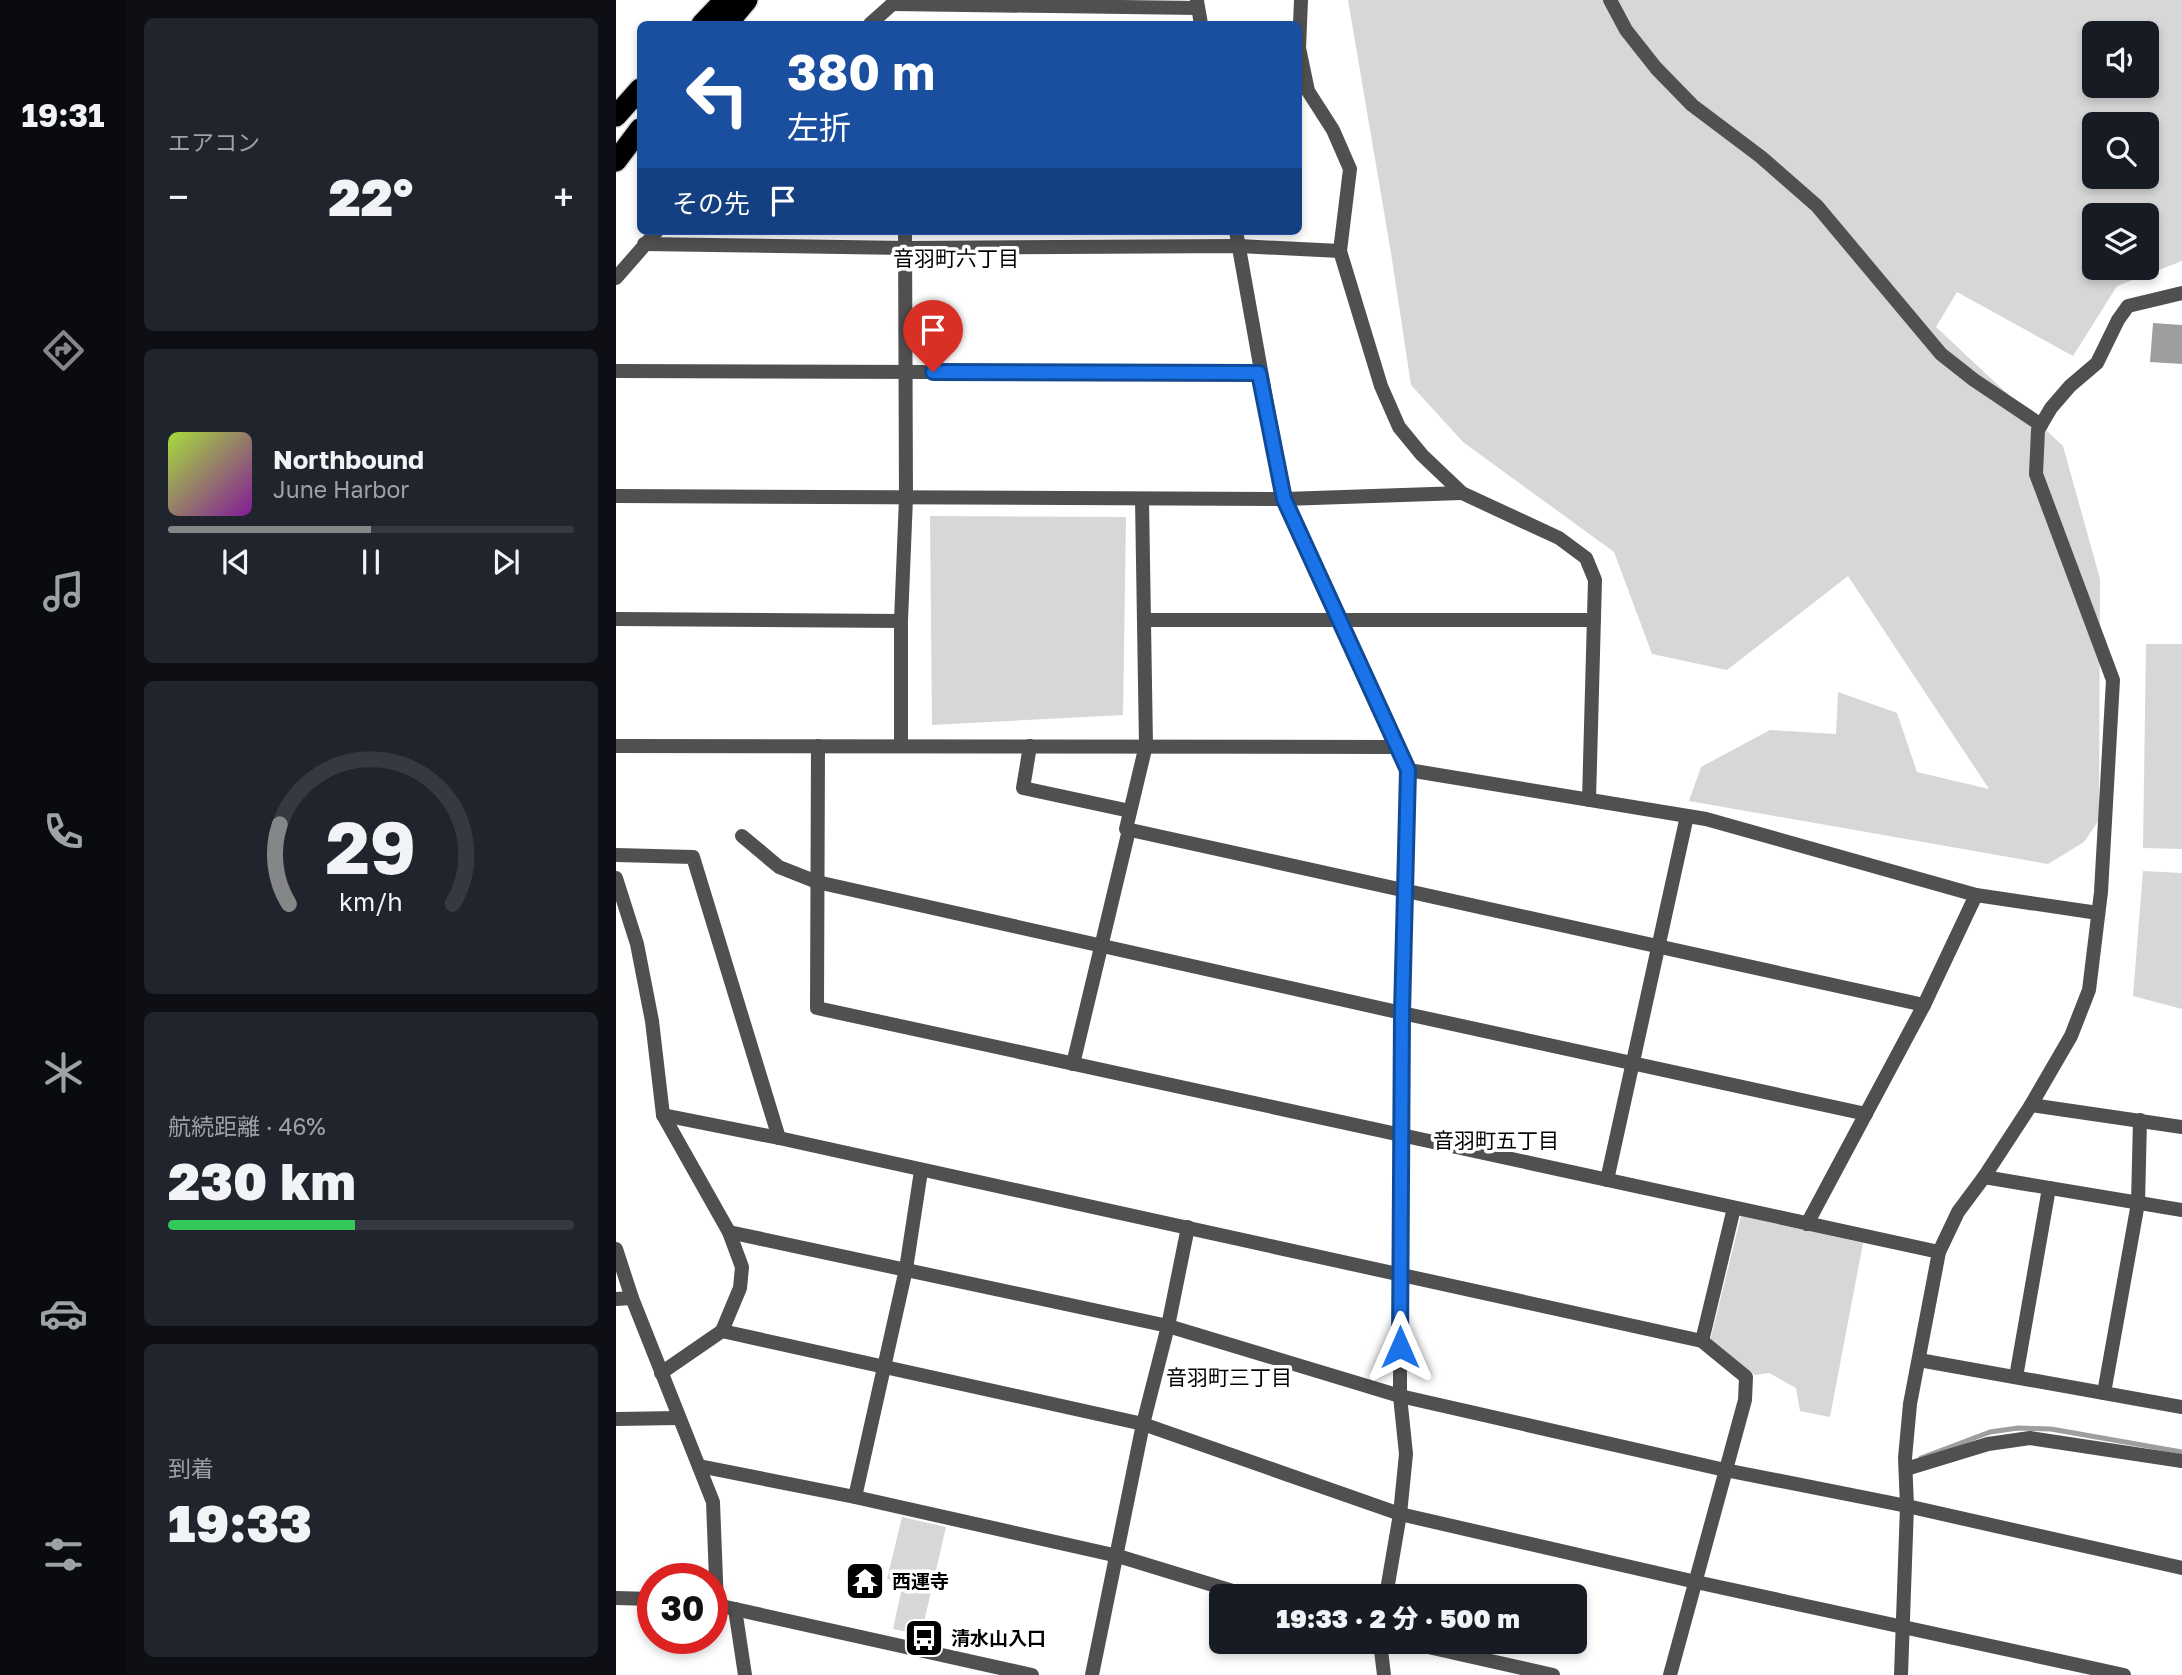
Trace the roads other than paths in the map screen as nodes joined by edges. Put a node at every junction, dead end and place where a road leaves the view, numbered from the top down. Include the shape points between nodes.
1 (725, 0) edge
2 (747, 0) edge
3 (1301, 0) edge
4 (1610, 0) edge
5 (894, 2) edge
6 (1178, 3) edge
7 (1198, 4) edge
8 (705, 21) edge
9 (730, 21) edge
10 (873, 21) edge
11 (1300, 21) edge
12 (1302, 62) edge
13 (637, 92) edge
14 (616, 116) edge
15 (637, 133) edge
16 (616, 161) edge
17 (653, 235) edge
18 (905, 235) edge
19 (1237, 235) edge
20 (644, 244) junction
21 (1239, 247) junction
22 (905, 248) junction
23 (1340, 251) junction
24 (616, 278) edge
25 (2182, 293) edge
26 (616, 371) edge
27 (906, 372) junction
28 (1259, 373) junction
29 (2041, 425) junction
30 (1462, 493) junction
31 (616, 496) edge
32 (906, 498) junction
33 (1142, 499) junction
34 (1284, 499) junction
35 (616, 619) edge
36 (1144, 620) junction
37 (1338, 620) junction
38 (1594, 620) junction
39 (901, 621) junction
40 (1146, 745) junction
41 (616, 746) edge
42 (818, 746) junction
43 (901, 746) junction
44 (1030, 746) junction
45 (1396, 747) junction
46 (1408, 770) junction
47 (1589, 800) junction
48 (1130, 811) junction
49 (1687, 816) junction
50 (1129, 830) junction
51 (742, 836) dead end
52 (616, 855) edge
53 (616, 878) edge
54 (817, 882) junction
55 (1405, 891) junction
56 (1976, 895) junction
57 (2098, 913) junction
58 (1100, 946) junction
59 (1657, 946) junction
60 (1924, 1005) junction
61 (1402, 1013) junction
62 (1632, 1063) junction
63 (1073, 1064) junction
64 (2031, 1105) junction
65 (1866, 1114) junction
66 (663, 1115) junction
67 (2140, 1120) junction
68 (2182, 1127) edge
69 (1402, 1135) junction
70 (779, 1138) junction
71 (921, 1171) junction
72 (1984, 1177) junction
73 (1607, 1180) junction
74 (2049, 1188) junction
75 (2138, 1203) junction
76 (1734, 1208) junction
77 (2182, 1210) edge
78 (1807, 1224) junction
79 (1188, 1227) junction
80 (729, 1232) junction
81 (616, 1250) edge
82 (1939, 1252) junction
83 (906, 1269) junction
84 (1400, 1274) junction
85 (632, 1298) junction
86 (616, 1299) edge
87 (1168, 1326) junction
88 (722, 1331) junction
89 (1702, 1341) junction
90 (1919, 1360) junction
91 (882, 1367) junction
92 (661, 1373) junction
93 (2016, 1377) junction
94 (2104, 1393) junction
95 (1400, 1396) junction
96 (2182, 1406) edge
97 (678, 1418) junction
98 (616, 1419) edge
99 (1143, 1424) junction
100 (2182, 1461) edge
101 (699, 1466) junction
102 (1906, 1469) junction
103 (1725, 1470) junction
104 (855, 1497) junction
105 (1907, 1506) junction
106 (1400, 1514) junction
107 (1118, 1556) junction
108 (714, 1563) edge
109 (2182, 1568) edge
110 (1696, 1582) junction
111 (1210, 1584) edge
112 (1388, 1584) edge
113 (616, 1598) edge
114 (637, 1599) edge
115 (728, 1608) edge
116 (735, 1609) junction
117 (1903, 1626) junction
118 (1381, 1654) edge
119 (1459, 1654) edge
120 (1006, 1672) edge
121 (745, 1675) edge
122 (1032, 1675) edge
123 (1092, 1675) edge
124 (1384, 1675) edge
125 (1553, 1675) edge
126 (1670, 1675) edge
127 (1901, 1675) edge
128 (2124, 1675) edge

1 - 8 highway
2 - 9 highway
3 - 11 street
4 - 29 street via 1626,30 1656,68 1692,105 1817,206 1941,354
5 - 6 street
5 - 10 street
6 - 7 street
12 - 23 street via 1308,91 1333,130 1350,169
13 - 14 highway
15 - 16 highway
17 - 20 street
18 - 22 street
19 - 21 street
20 - 22 street
20 - 24 street
21 - 22 street
21 - 23 street
21 - 28 street
22 - 27 street
23 - 30 street via 1381,386 1399,427
25 - 29 street via 2128,306 2096,363 2070,386
26 - 27 street
27 - 28 street
27 - 32 street
28 - 34 street
29 - 57 street via 2036,474 2113,680
30 - 34 street
30 - 38 street via 1559,538 1586,558 1595,580
31 - 32 street
32 - 33 street
32 - 39 street
33 - 34 street
33 - 36 street
34 - 37 street
35 - 39 street
36 - 37 street
36 - 40 street
37 - 38 street
37 - 45 street
38 - 47 street
39 - 43 street
40 - 44 street
40 - 45 street
40 - 48 street
41 - 42 street
42 - 43 street
42 - 54 street
43 - 44 street
44 - 48 street via 1023,788
45 - 46 street
46 - 47 street
46 - 55 street
47 - 49 street
48 - 50 street
49 - 56 street
49 - 59 street
50 - 55 street
50 - 58 street
51 - 54 street via 779,867
52 - 70 street via 693,857
53 - 66 street via 637,944
54 - 58 street
54 - 63 street via 817,1008
55 - 59 street
55 - 61 street
56 - 57 street
56 - 60 street
57 - 64 street via 2090,990 2071,1036
58 - 61 street
58 - 63 street
59 - 60 street
59 - 62 street
60 - 65 street
61 - 62 street
61 - 69 street
62 - 65 street
62 - 73 street
63 - 69 street
64 - 67 street
64 - 72 street
65 - 78 street
66 - 70 street
66 - 80 street
67 - 68 street
67 - 75 street
69 - 73 street
69 - 84 street
70 - 71 street
71 - 79 street
71 - 83 street
72 - 74 street
72 - 82 street via 1958,1212
73 - 76 street
74 - 75 street
74 - 93 street
75 - 77 street
75 - 94 street
76 - 78 street
76 - 89 street
78 - 82 street
79 - 84 street
79 - 87 street
80 - 83 street
80 - 88 street via 742,1267 740,1288
81 - 85 street
82 - 90 street
83 - 87 street
83 - 91 street
84 - 89 street
84 - 95 street
85 - 86 street
85 - 92 street
87 - 95 street
87 - 99 street
88 - 91 street
88 - 92 street
89 - 103 street via 1746,1377 1745,1400
90 - 93 street
90 - 102 street via 1910,1404
91 - 99 street
91 - 104 street
92 - 97 street
93 - 94 street
94 - 96 street
95 - 103 street
95 - 106 street via 1406,1454
97 - 98 street
97 - 101 street
99 - 106 street
99 - 107 street
100 - 102 street via 2030,1438 1988,1444
101 - 104 street
101 - 108 street via 713,1502
102 - 105 street
103 - 105 street
103 - 110 street
104 - 107 street
105 - 109 street
105 - 117 street
106 - 110 street
106 - 112 street
107 - 111 street
107 - 123 street
110 - 117 street
110 - 126 street
113 - 114 street
115 - 116 street
116 - 120 street
116 - 121 street
117 - 127 street
117 - 128 street
118 - 124 street
119 - 125 street
120 - 122 street

